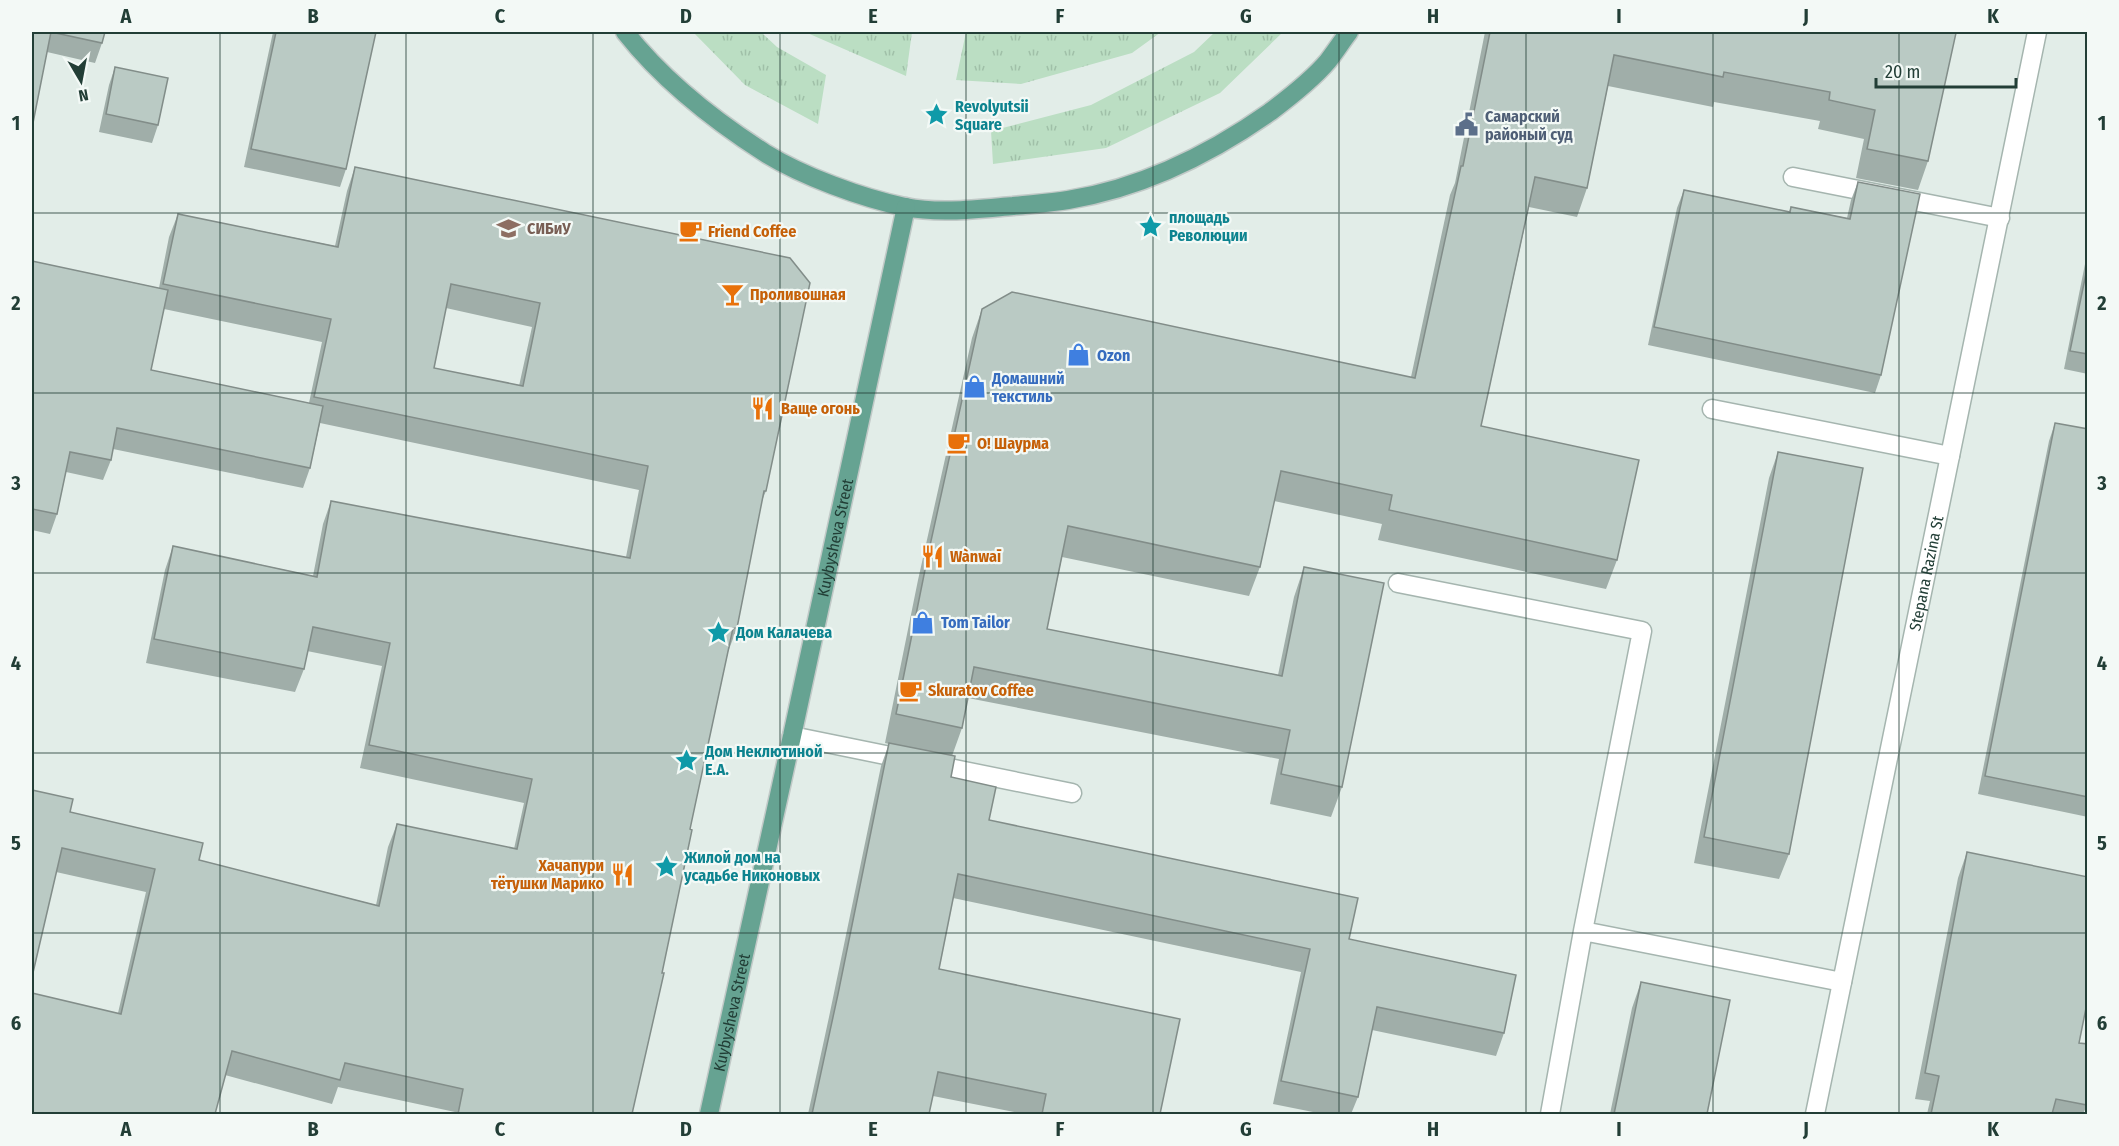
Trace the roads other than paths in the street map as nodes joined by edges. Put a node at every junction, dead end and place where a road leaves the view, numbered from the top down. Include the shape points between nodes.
1 (625, 32) edge
2 (1349, 32) edge
3 (2037, 32) edge
4 (1793, 177) dead end
5 (906, 207) junction
6 (2000, 218) junction
7 (1712, 409) dead end
8 (1950, 456) junction
9 (1398, 583) dead end
10 (792, 736) junction
11 (1072, 793) dead end
12 (1583, 931) junction
13 (1842, 982) junction
14 (709, 1114) edge
15 (1550, 1114) edge
16 (1815, 1114) edge

1 - 5 main road via 681,89 767,154 817,178
2 - 5 main road via 1326,62 1290,97 1240,133 1184,164 1125,186 1068,200 965,211
3 - 6 street, Stepana Razina St
4 - 6 street
5 - 10 main road, Kuybysheva Street
6 - 8 street, Stepana Razina St
7 - 8 street
8 - 13 street, Stepana Razina St
9 - 12 street via 1642,631
10 - 11 street
10 - 14 main road, Kuybysheva Street
12 - 13 street
12 - 15 street
13 - 16 street, Stepana Razina St

